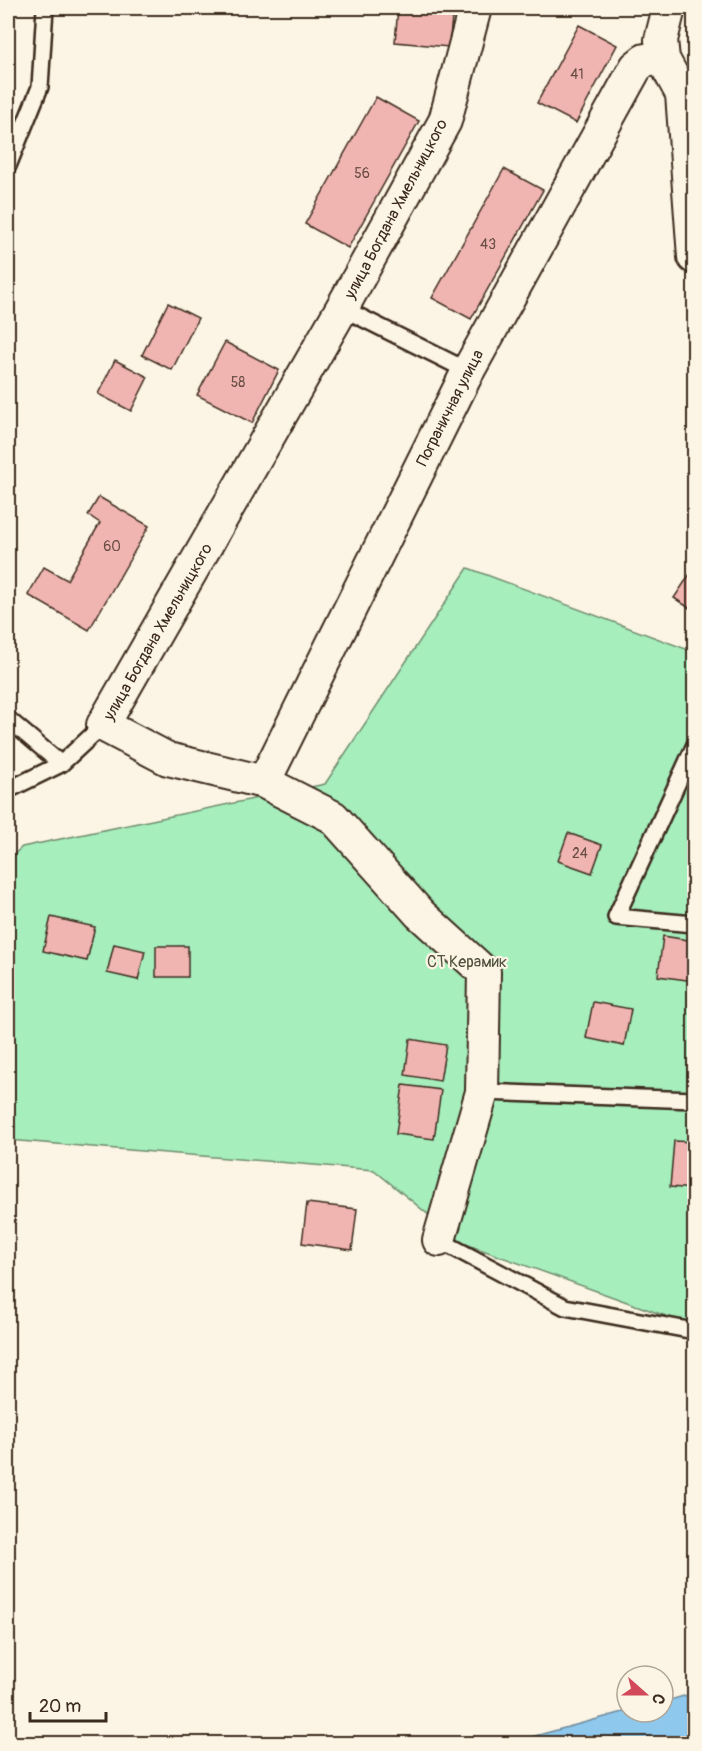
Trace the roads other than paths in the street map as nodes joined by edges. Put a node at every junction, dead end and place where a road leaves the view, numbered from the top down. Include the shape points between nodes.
1 (45, 8) edge
2 (475, 8) edge
3 (669, 8) edge
4 (663, 59) junction
5 (8, 166) edge
6 (694, 258) edge
7 (342, 308) junction
8 (468, 371) junction
9 (8, 719) edge
10 (104, 725) junction
11 (694, 747) edge
12 (61, 764) junction
13 (264, 782) junction
14 (8, 790) edge
15 (694, 924) edge
16 (482, 1092) junction
17 (694, 1100) edge
18 (439, 1240) joint
19 (694, 1331) edge

1 - 5 lane via 40,87
2 - 7 street, улица Богдана Хмельницкого via 445,121
3 - 4 street via 661,40
4 - 6 street via 682,94
4 - 8 street, Пограничная улица via 645,60 636,67
7 - 8 lane
7 - 10 street, улица Богдана Хмельницкого
8 - 13 street, Пограничная улица
9 - 12 lane
10 - 12 lane
10 - 13 street, улица Богдана Хмельницкого via 168,759
11 - 15 lane via 616,917
12 - 14 lane
13 - 16 street, улица Богдана Хмельницкого via 333,817 420,914 484,972
16 - 17 lane
16 - 18 street, улица Богдана Хмельницкого
18 - 19 lane via 565,1307

